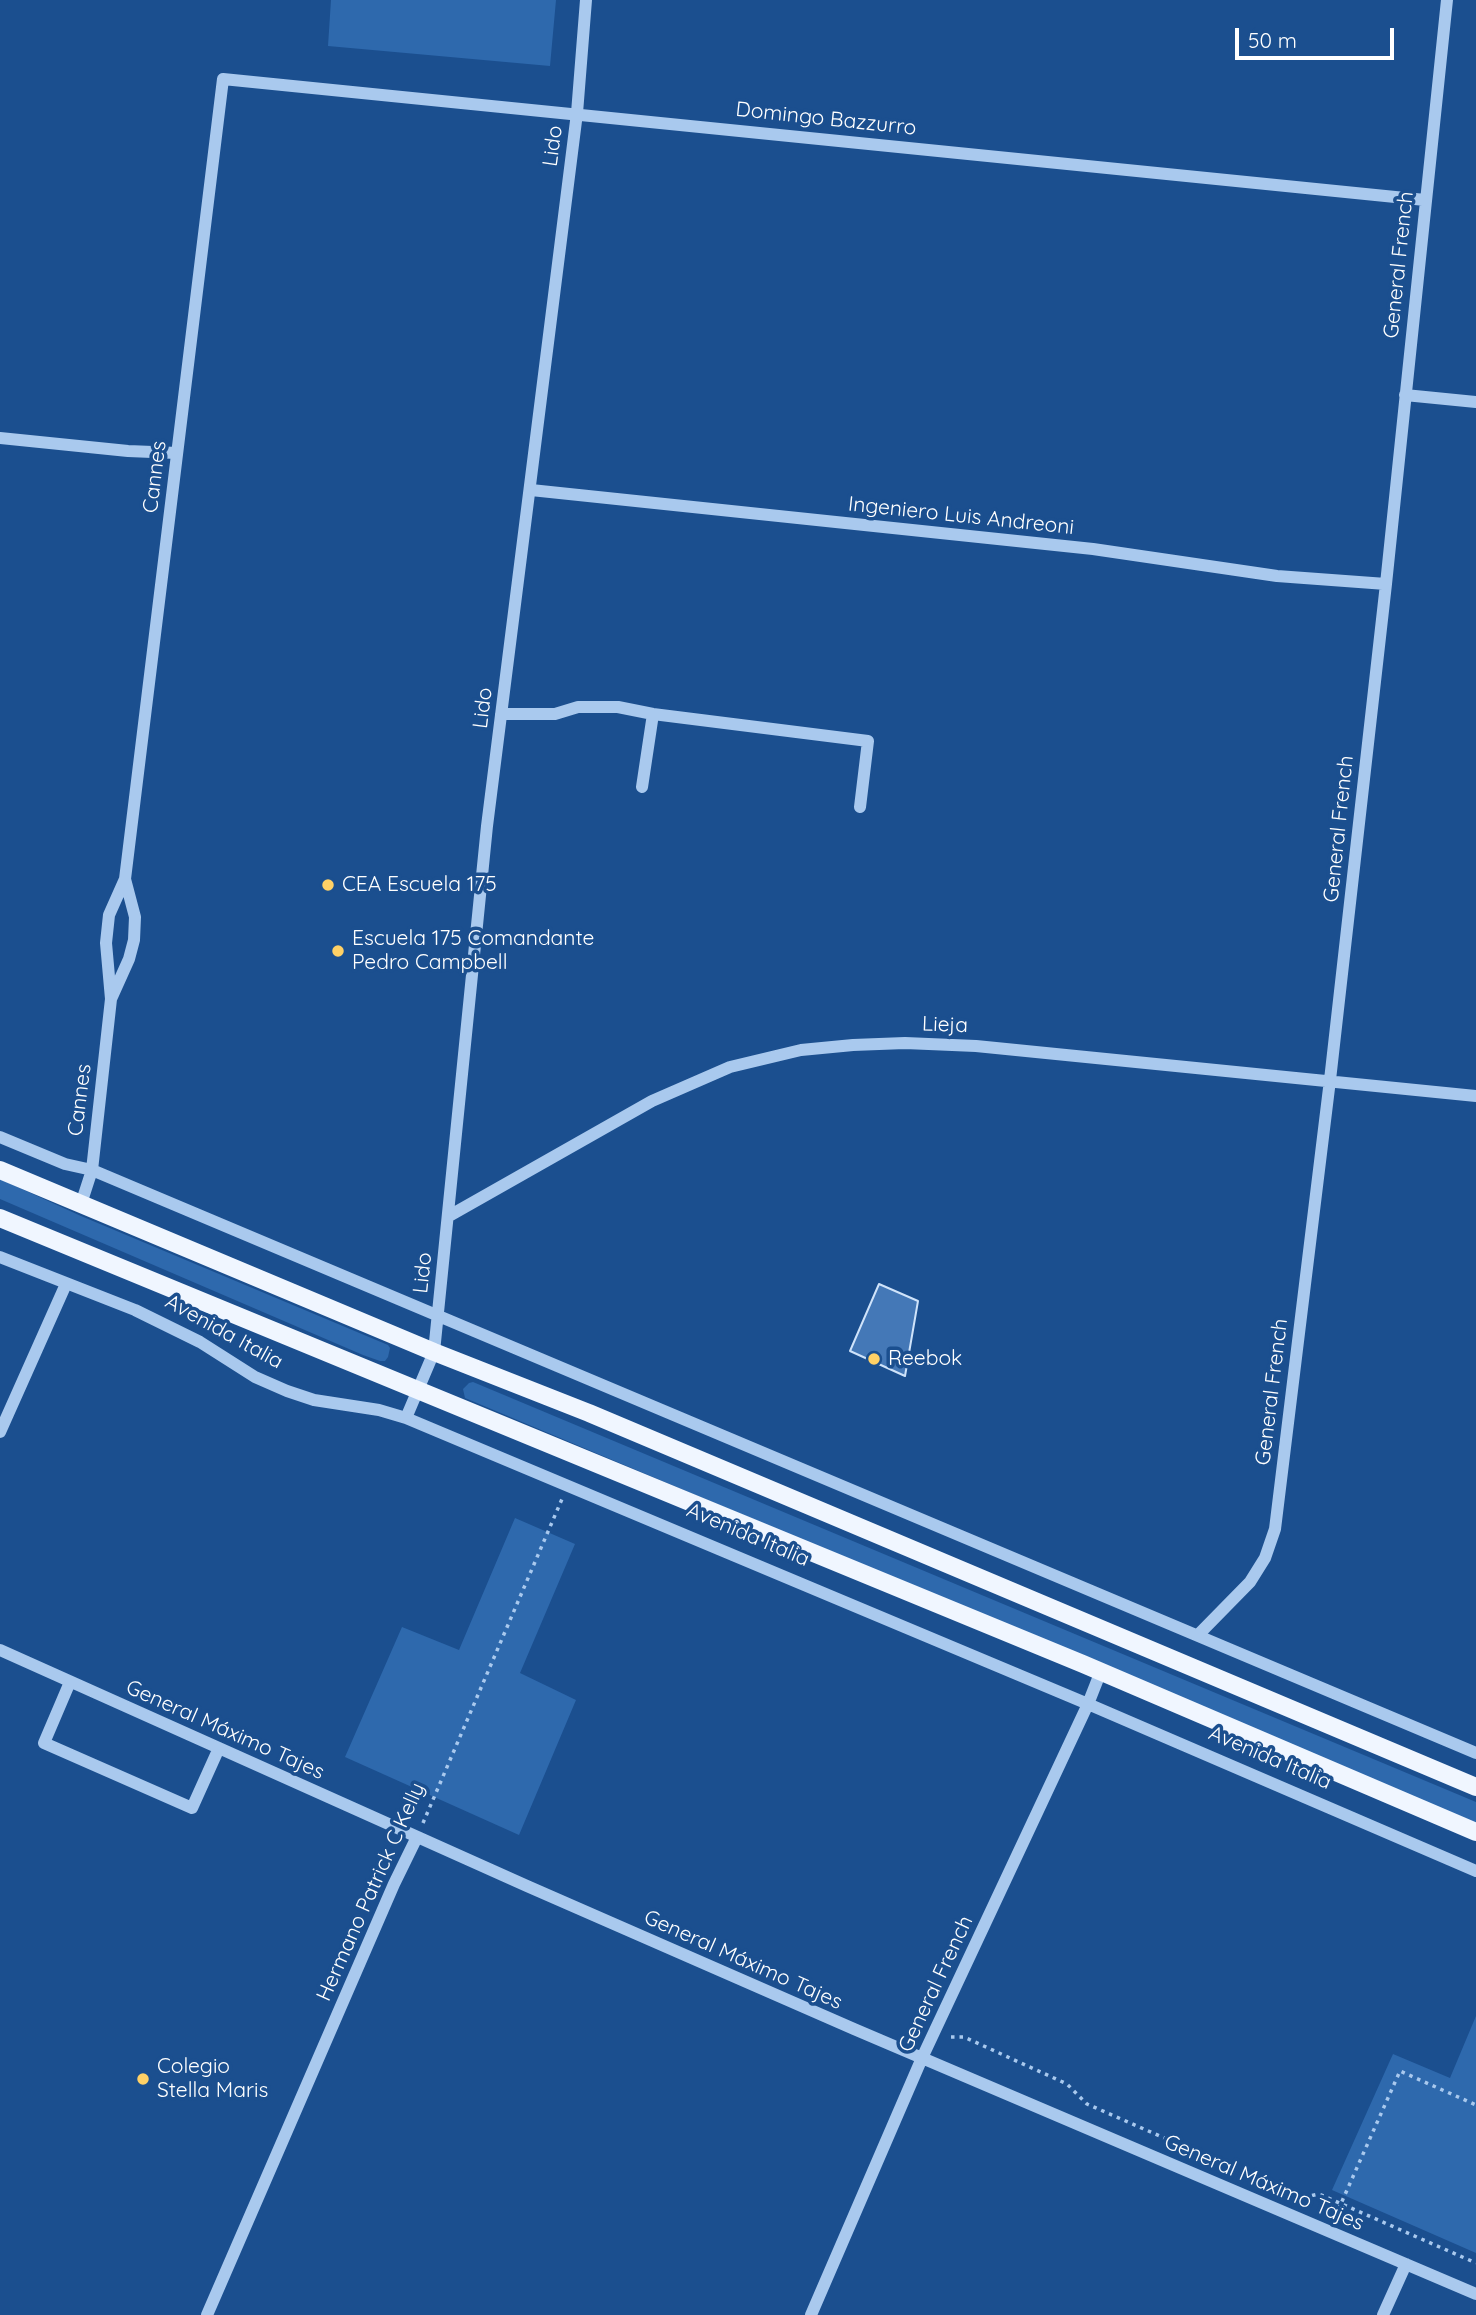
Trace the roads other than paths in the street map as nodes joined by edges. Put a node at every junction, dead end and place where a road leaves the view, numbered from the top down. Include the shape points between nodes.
1 (586, 0) edge
2 (1447, 0) edge
3 (223, 79) joint
4 (577, 113) junction
5 (1425, 200) junction
6 (1405, 395) junction
7 (1476, 402) edge
8 (0, 438) edge
9 (177, 453) junction
10 (531, 489) junction
11 (1386, 584) junction
12 (501, 714) junction
13 (653, 714) junction
14 (642, 787) dead end
15 (860, 807) dead end
16 (125, 878) junction
17 (111, 999) junction
18 (1330, 1080) junction
19 (1476, 1096) edge
20 (0, 1137) edge
21 (0, 1170) edge
22 (92, 1170) junction
23 (81, 1204) junction
24 (449, 1216) junction
25 (0, 1218) edge
26 (0, 1257) edge
27 (66, 1284) junction
28 (438, 1316) junction
29 (433, 1352) junction
30 (418, 1389) junction
31 (406, 1418) junction
32 (0, 1432) edge
33 (1198, 1635) junction
34 (0, 1650) edge
35 (1101, 1671) junction
36 (70, 1682) junction
37 (1088, 1704) junction
38 (219, 1748) junction
39 (1476, 1753) edge
40 (1476, 1787) edge
41 (1476, 1832) edge
42 (417, 1837) junction
43 (1476, 1871) edge
44 (922, 2058) junction
45 (1406, 2264) junction
46 (1476, 2294) edge
47 (207, 2315) edge
48 (811, 2315) edge
49 (1383, 2315) edge

1 - 4 street, Lido
2 - 5 street, General French
3 - 4 street, Domingo Bazzurro
3 - 9 street, Cannes
4 - 5 street, Domingo Bazzurro
4 - 10 street, Lido
5 - 6 street, General French
6 - 7 street
6 - 11 street, General French
8 - 9 street
9 - 16 street, Cannes
10 - 11 street, Ingeniero Luis Andreoni via 1093,549 1277,576
10 - 12 street, Lido
11 - 18 street, General French
12 - 13 street via 555,714 578,707 618,707
12 - 24 street, Lido
13 - 14 street
13 - 15 street via 868,741
16 - 17 street, Cannes via 109,915 106,943
16 - 17 street, Cannes via 135,917 134,940
17 - 22 street, Cannes
18 - 19 street, Lieja
18 - 24 street, Lieja via 976,1046 905,1043 800,1050 730,1067 652,1101
18 - 33 street, General French via 1275,1529 1250,1582
20 - 22 street
21 - 23 main road
22 - 23 street, Cannes
22 - 28 street
23 - 29 main road
24 - 28 street, Lido
25 - 30 main road, Avenida Italia
26 - 27 street, Avenida Italia
27 - 31 street, Avenida Italia via 135,1310 286,1391
27 - 32 street
28 - 29 street, Lido
28 - 33 street
29 - 30 street, Lido
29 - 40 main road via 601,1418
30 - 31 street, Lido
30 - 35 main road, Avenida Italia
31 - 37 street, Avenida Italia
33 - 39 street
34 - 36 street, General Máximo Tajes
35 - 37 street, General French
35 - 41 main road, Avenida Italia
36 - 38 street, General Máximo Tajes
36 - 38 street via 44,1743 192,1808
37 - 43 street, Avenida Italia
37 - 44 street, General French
38 - 42 street, General Máximo Tajes
42 - 44 street, General Máximo Tajes
42 - 47 street, Hermano Patrick C Kelly
44 - 45 street, General Máximo Tajes
44 - 48 street, General French
45 - 46 street, General Máximo Tajes
45 - 49 street

